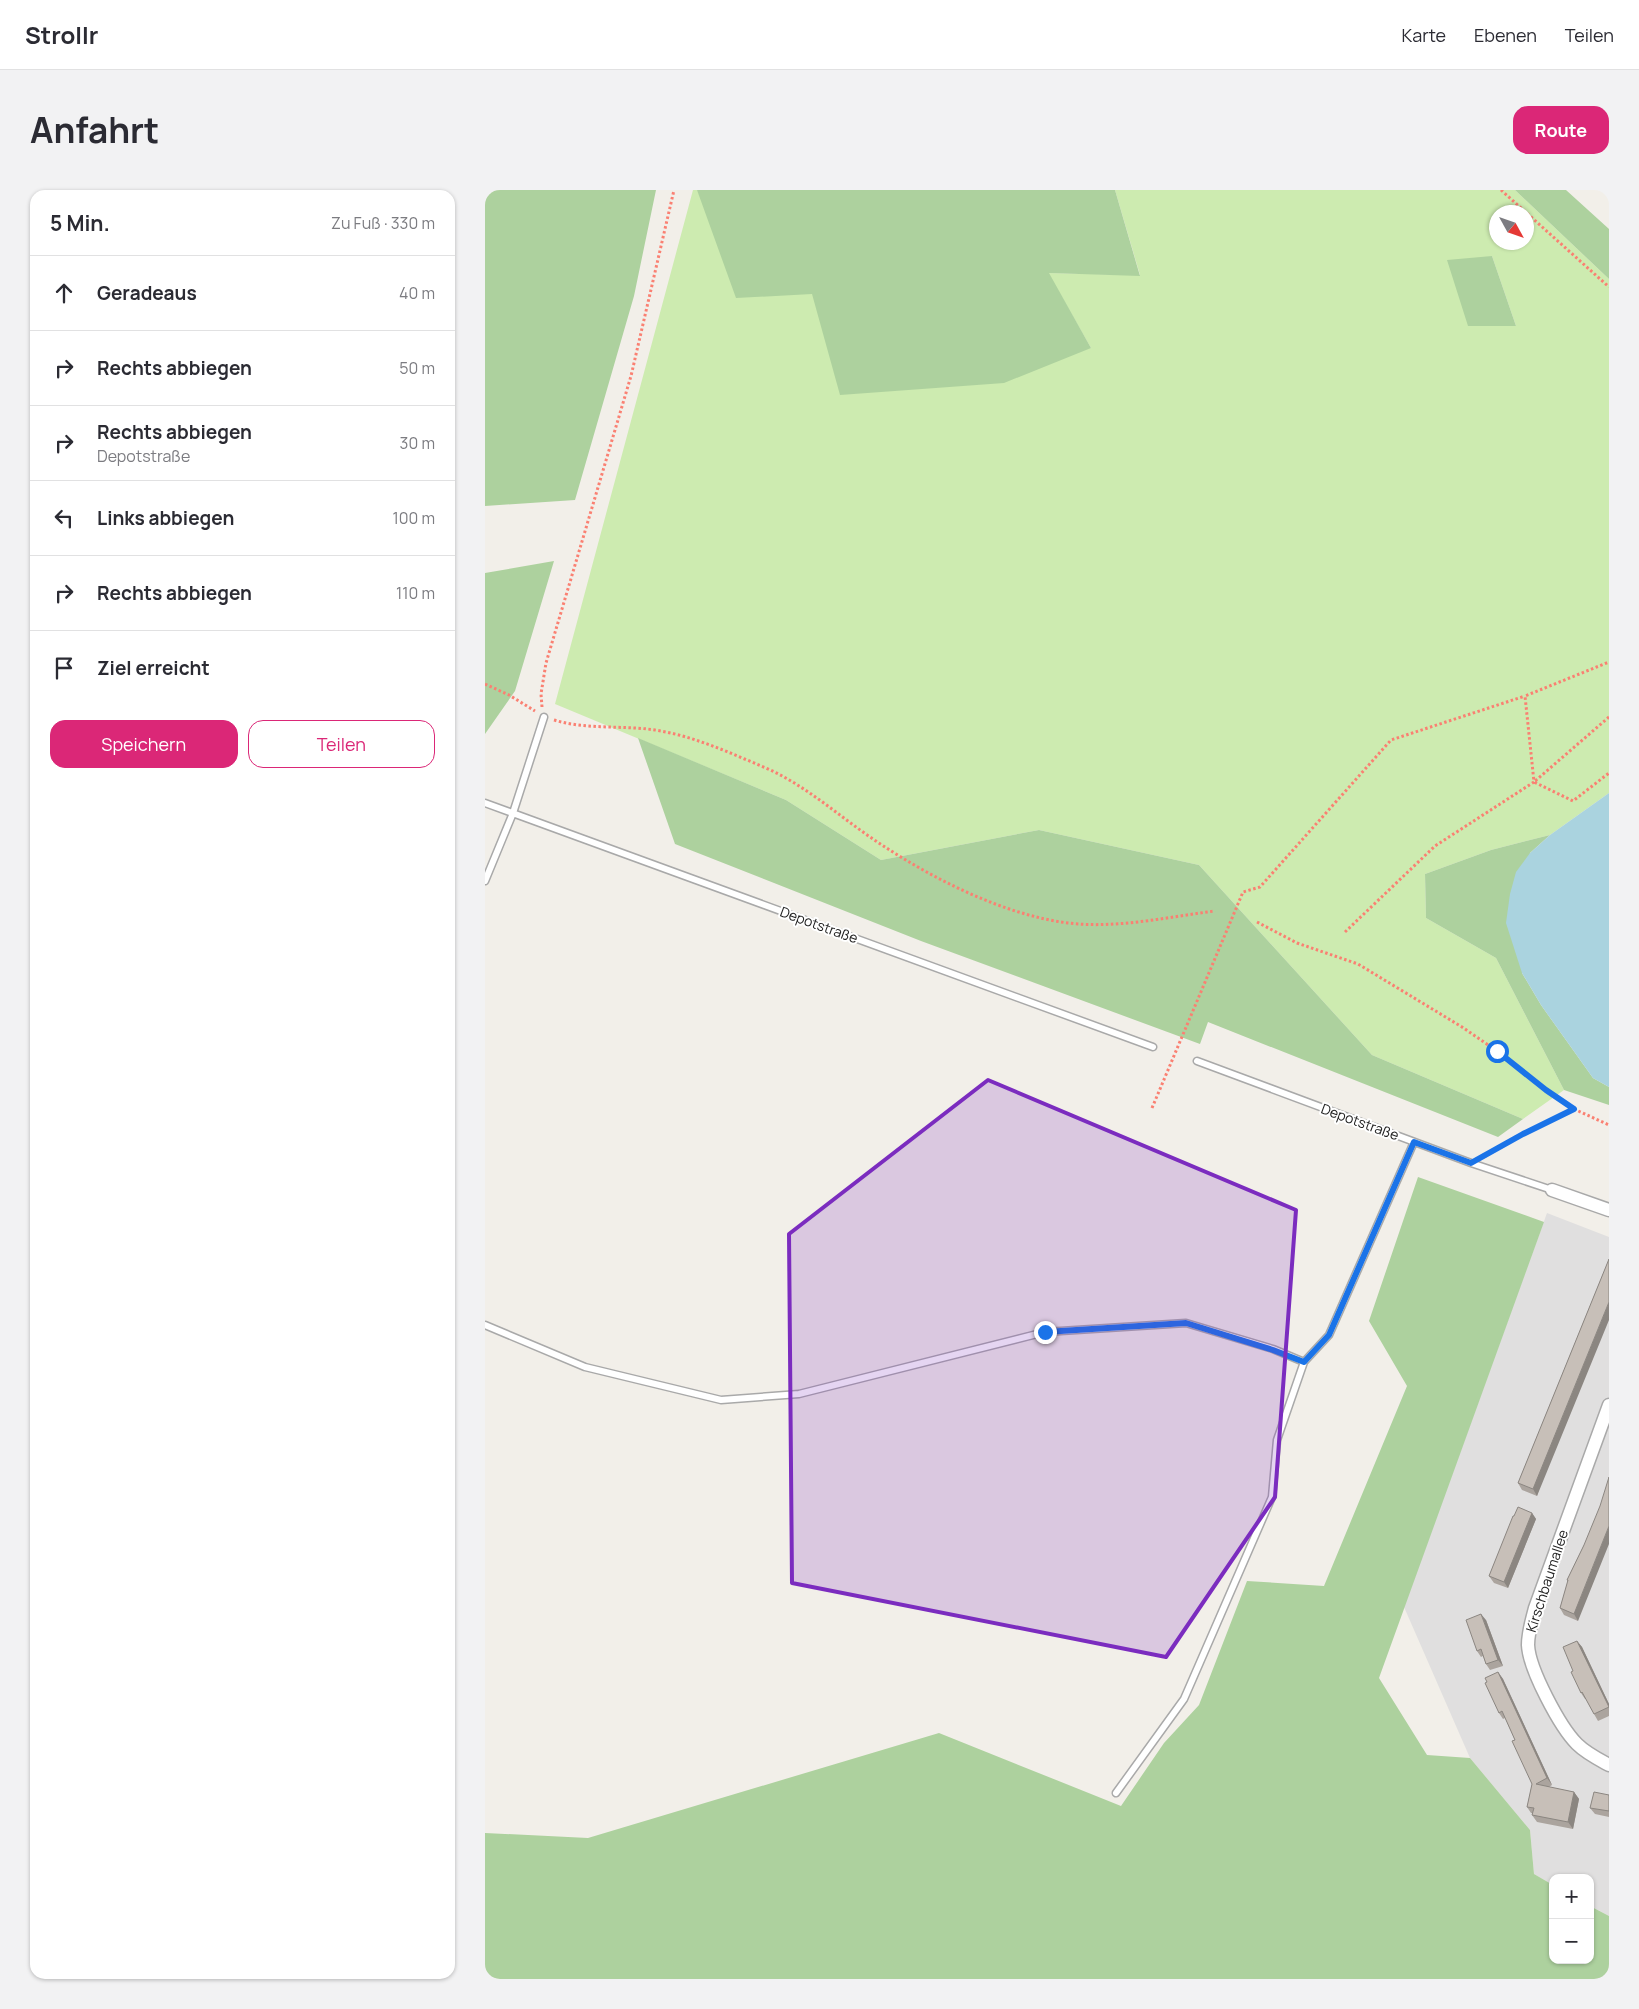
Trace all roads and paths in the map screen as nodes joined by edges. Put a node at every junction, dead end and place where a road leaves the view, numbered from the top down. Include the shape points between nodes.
1 (674, 190) edge
2 (1501, 190) edge
3 (1609, 287) edge
4 (1609, 662) edge
5 (485, 684) edge
6 (1525, 696) junction
7 (544, 717) junction
8 (1609, 717) edge
9 (1609, 773) edge
10 (1535, 782) junction
11 (485, 802) edge
12 (513, 813) junction
13 (485, 881) edge
14 (1215, 911) dead end
15 (1257, 922) dead end
16 (1345, 932) dead end
17 (1153, 1047) dead end
18 (1197, 1061) dead end
19 (1152, 1108) dead end
20 (1574, 1109) junction
21 (1609, 1125) edge
22 (1414, 1142) junction
23 (1471, 1163) junction
24 (1551, 1190) joint
25 (1609, 1210) edge
26 (485, 1325) edge
27 (1304, 1362) junction
28 (1609, 1405) edge
29 (1609, 1765) edge
30 (1116, 1793) dead end

1 - 7 path via 631,376 546,663 541,694
2 - 3 path
4 - 6 path
5 - 7 path
6 - 10 path
6 - 19 path via 1391,740 1259,886 1243,892
7 - 12 lane
7 - 14 path via 600,727 655,730 698,740 797,784 916,866 968,892 1020,912 1069,923 1113,924
8 - 10 path
9 - 10 path via 1573,801
10 - 16 path via 1435,846
11 - 12 lane, Depotstraße
12 - 13 lane
12 - 17 lane, Depotstraße
15 - 20 path via 1297,943 1357,964 1429,1006 1497,1051
18 - 22 lane, Depotstraße
20 - 21 path
20 - 23 path
22 - 23 lane, Depotstraße
22 - 27 lane via 1329,1335
23 - 24 lane, Depotstraße
24 - 25 street
26 - 27 lane via 585,1367 721,1400 799,1394 1045,1332 1186,1323
27 - 30 lane via 1277,1440 1272,1497 1188,1690
28 - 29 street, Kirschbaumallee via 1535,1608 1528,1646 1533,1665 1568,1734 1578,1745

